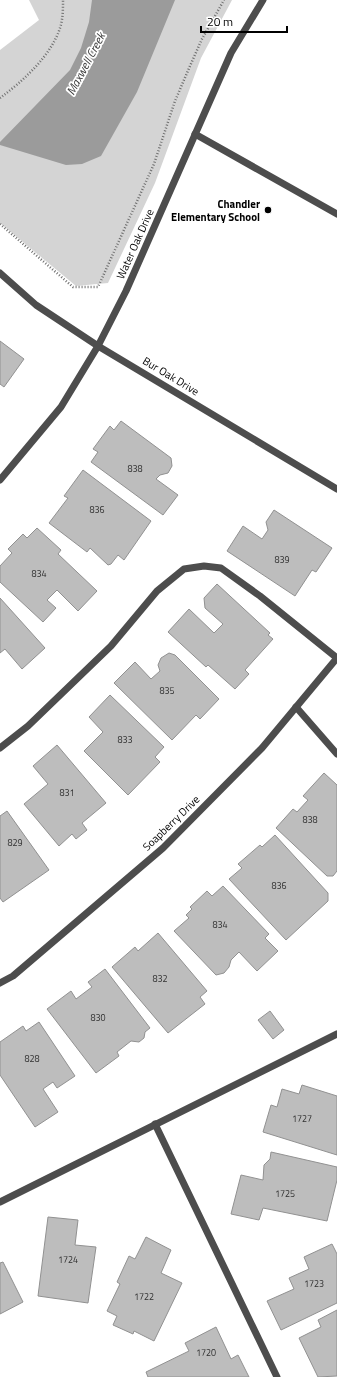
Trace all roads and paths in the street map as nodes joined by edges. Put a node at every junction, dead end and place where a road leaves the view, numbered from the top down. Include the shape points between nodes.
1 (63, 0) edge
2 (224, 0) edge
3 (263, 0) edge
4 (0, 98) edge
5 (195, 134) junction
6 (337, 214) edge
7 (0, 224) edge
8 (0, 273) edge
9 (98, 346) junction
10 (0, 480) edge
11 (337, 489) edge
12 (337, 658) edge
13 (296, 707) junction
14 (0, 748) edge
15 (337, 754) edge
16 (0, 983) edge
17 (337, 1034) edge
18 (155, 1124) junction
19 (0, 1202) edge
20 (277, 1377) edge

1 - 4 path via 61,26 54,41 35,67
2 - 7 path via 190,66 175,101 154,164 98,287 73,287
3 - 5 street, Water Oak Drive via 231,53
5 - 6 street
5 - 9 street, Water Oak Drive via 126,291
8 - 9 street, Bur Oak Drive via 36,305
9 - 10 street, Water Oak Drive via 61,408
9 - 11 street, Bur Oak Drive
12 - 13 street, Soapberry Drive
12 - 14 street via 221,568 204,566 184,569 157,590 111,646 28,726
13 - 15 street
13 - 16 street, Soapberry Drive via 262,748 163,848 13,976
17 - 18 street
18 - 19 street
18 - 20 street

